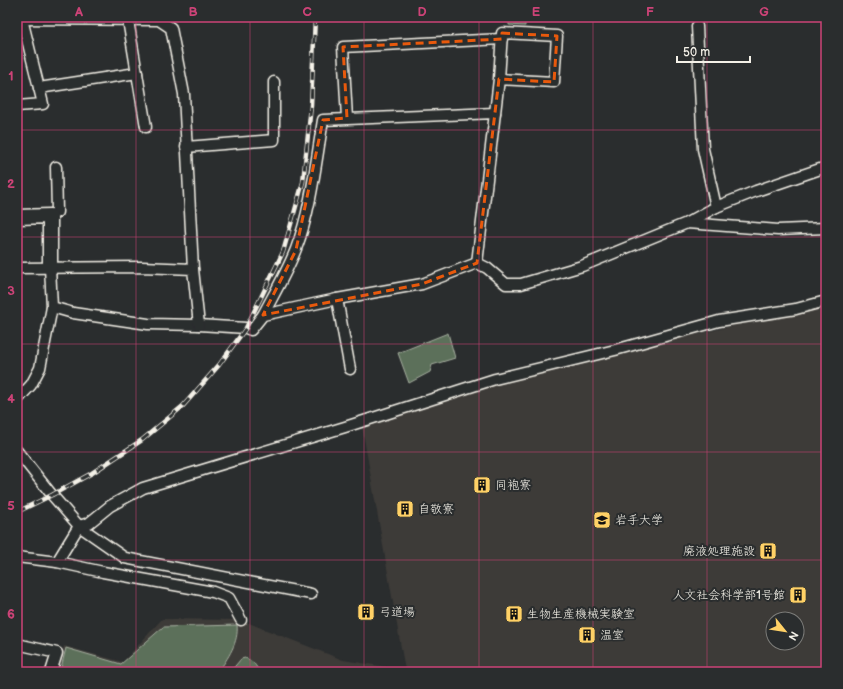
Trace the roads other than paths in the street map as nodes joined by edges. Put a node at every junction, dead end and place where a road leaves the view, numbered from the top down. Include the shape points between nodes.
1 (20, 19) edge
2 (128, 20) junction
3 (697, 26) dead end
4 (502, 39) junction
5 (137, 73) junction
6 (499, 79) junction
7 (274, 82) dead end
8 (39, 88) junction
9 (17, 106) edge
10 (495, 113) junction
11 (348, 118) junction
12 (146, 128) dead end
13 (186, 147) junction
14 (56, 167) dead end
15 (826, 167) edge
16 (716, 207) junction
17 (50, 216) junction
18 (17, 217) edge
19 (687, 223) junction
20 (826, 228) edge
21 (477, 263) junction
22 (50, 267) junction
23 (17, 268) edge
24 (193, 269) junction
25 (337, 300) junction
26 (826, 302) edge
27 (52, 307) junction
28 (263, 315) junction
29 (199, 324) junction
30 (350, 369) dead end
31 (17, 400) edge
32 (17, 451) edge
33 (79, 526) junction
34 (17, 557) edge
35 (57, 562) junction
36 (311, 594) dead end
37 (241, 620) dead end
38 (17, 644) edge
39 (51, 672) edge

1 - 2 street
1 - 8 street
2 - 5 street
2 - 13 street via 159,20 171,28 184,94
3 - 16 street via 703,149
4 - 6 street
4 - 6 street via 502,33 557,36 554,82
4 - 11 street via 343,47
5 - 8 street
5 - 12 street
6 - 10 street
7 - 13 street via 274,140
8 - 9 street via 43,104
10 - 11 street
10 - 21 street
11 - 28 street via 324,120 304,224 296,250
13 - 24 street
14 - 17 street via 56,212
15 - 16 street
16 - 19 street
17 - 18 street
17 - 22 street
19 - 20 street via 778,230
19 - 21 street via 582,266 521,284 506,284
21 - 25 street via 422,284
22 - 23 street
22 - 24 street
22 - 27 street
24 - 29 street
25 - 28 street
25 - 30 street
26 - 33 street via 718,321 615,350 495,379 143,488
27 - 29 street via 73,313 148,324
27 - 31 street via 40,368 31,385
28 - 29 street via 251,330
32 - 33 street
33 - 35 street
33 - 36 street via 125,558
34 - 35 street
35 - 37 street via 213,592 229,598
38 - 39 street via 57,652

